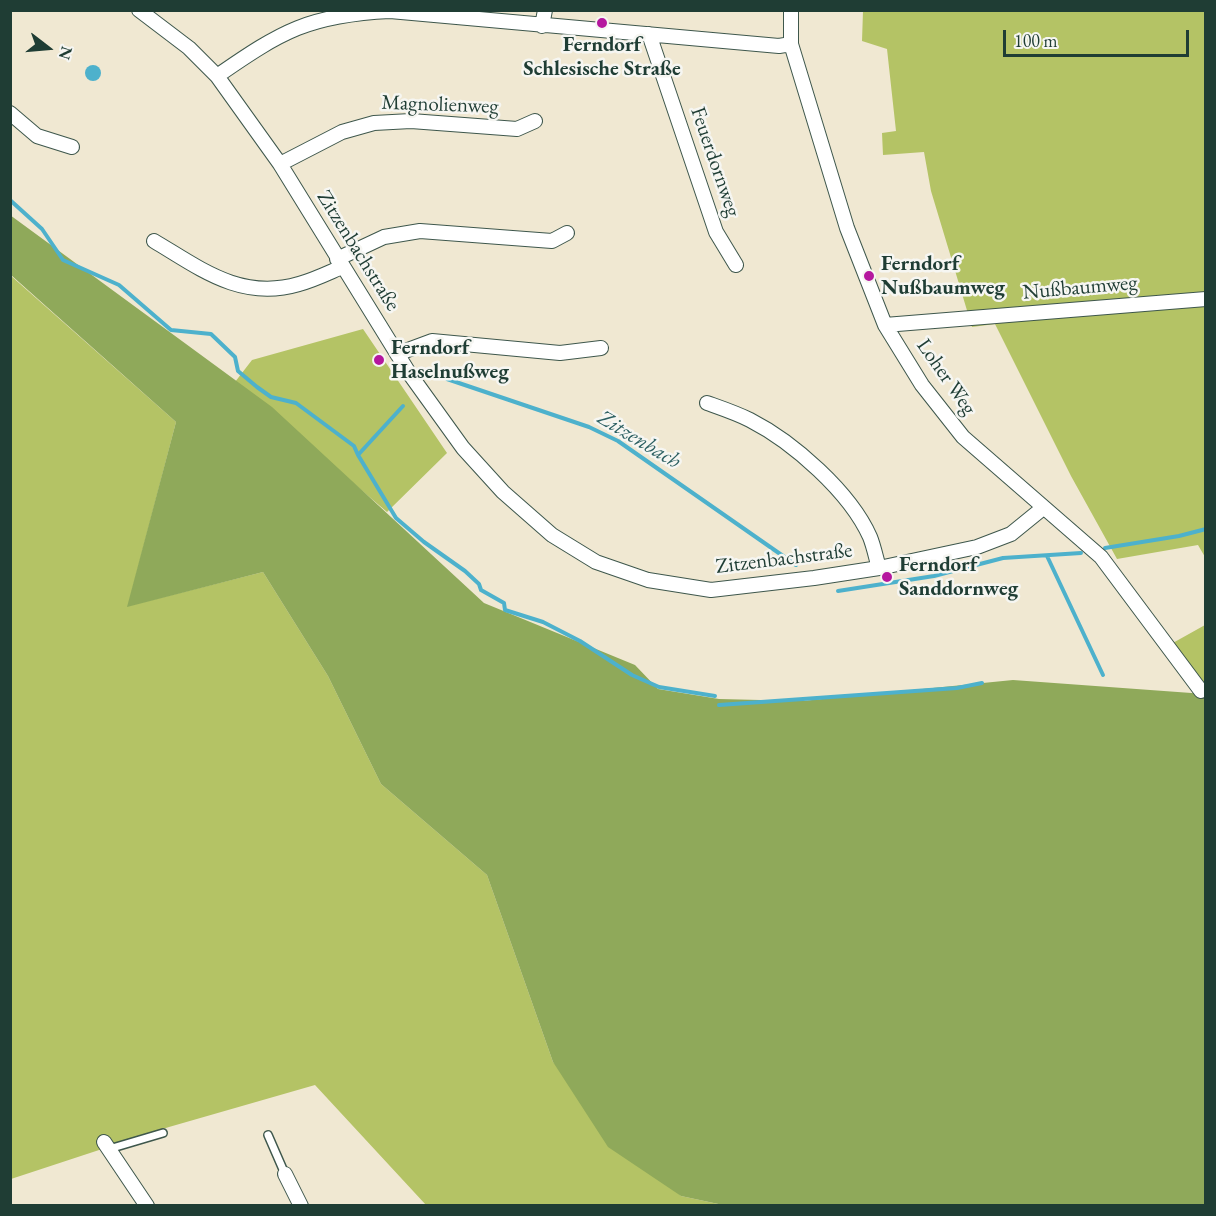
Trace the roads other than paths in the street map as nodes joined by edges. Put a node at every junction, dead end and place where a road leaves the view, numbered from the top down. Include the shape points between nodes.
1 (139, 10) edge
2 (545, 10) edge
3 (791, 10) edge
4 (390, 11) edge
5 (313, 15) edge
6 (542, 26) junction
7 (649, 34) junction
8 (791, 44) junction
9 (218, 76) junction
10 (10, 113) edge
11 (535, 120) dead end
12 (72, 147) dead end
13 (279, 164) junction
14 (567, 233) dead end
15 (153, 241) dead end
16 (339, 263) junction
17 (736, 265) dead end
18 (1206, 299) edge
19 (885, 325) junction
20 (602, 348) dead end
21 (397, 354) junction
22 (707, 403) dead end
23 (1043, 508) junction
24 (879, 568) junction
25 (1201, 691) dead end
26 (163, 1133) dead end
27 (268, 1134) dead end
28 (106, 1146) joint
29 (285, 1174) joint
30 (147, 1206) edge
31 (301, 1206) edge

1 - 9 street, Zitzenbachstraße
2 - 6 street
3 - 8 street, Loher Weg
4 - 5 street
4 - 6 street
5 - 9 street
6 - 7 street
7 - 8 street
7 - 17 street, Feuerdornweg via 716,232
8 - 19 street, Loher Weg via 844,218
9 - 13 street, Zitzenbachstraße
10 - 12 street via 37,136
11 - 13 street, Magnolienweg via 517,129 411,121 374,123 342,132
13 - 16 street, Zitzenbachstraße
14 - 16 street via 552,241 420,231 384,237
15 - 16 street via 213,278 237,286 263,289 298,285
16 - 21 street, Zitzenbachstraße
18 - 19 street, Nußbaumweg
19 - 23 street, Loher Weg via 922,386 963,437
20 - 21 street via 560,353 432,341
21 - 24 street, Zitzenbachstraße via 463,448 503,492 552,535 596,562 648,580 711,590
22 - 24 street via 750,420 786,443 826,478 854,511 870,538
23 - 24 street, Zitzenbachstraße via 1011,534 997,540 949,555
23 - 25 street, Loher Weg via 1101,557
26 - 28 lane
27 - 29 lane
28 - 30 street
29 - 31 street

